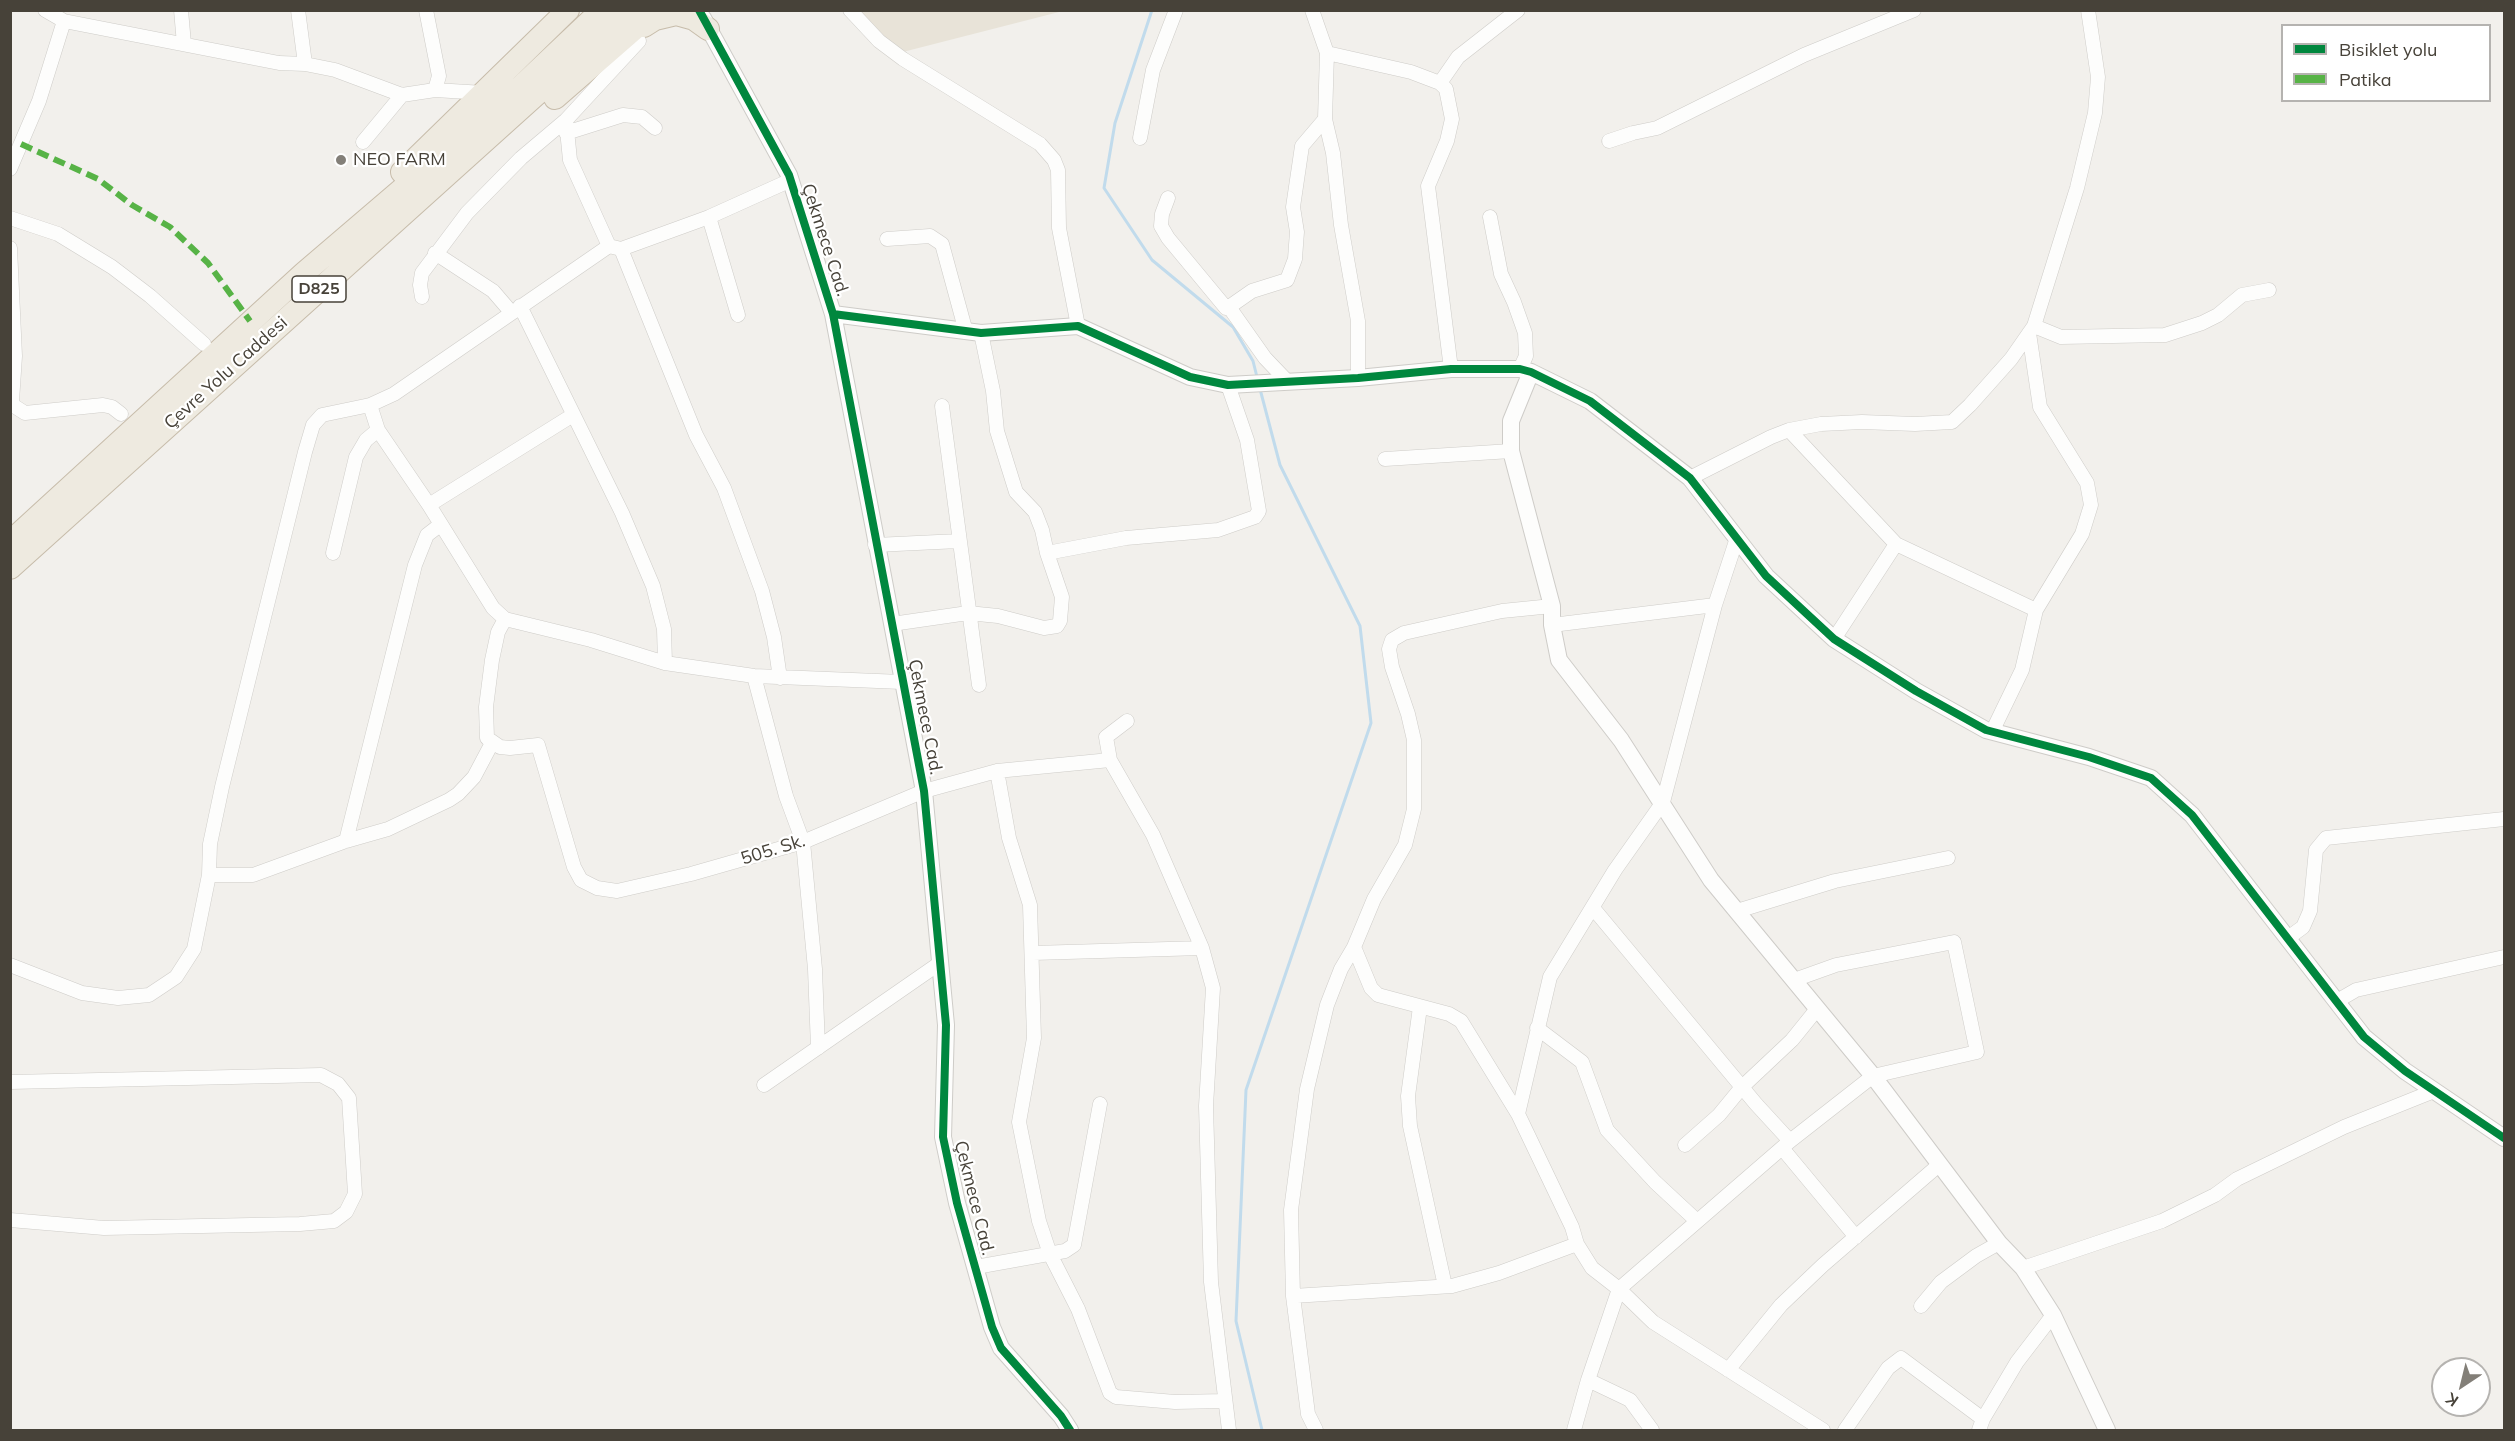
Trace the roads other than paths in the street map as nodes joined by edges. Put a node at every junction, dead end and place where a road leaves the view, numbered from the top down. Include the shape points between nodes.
1 (45, 10) edge
2 (181, 10) edge
3 (298, 10) edge
4 (426, 10) edge
5 (602, 10) edge
6 (656, 10) edge
7 (850, 10) edge
8 (1176, 10) edge
9 (1312, 10) edge
10 (1518, 10) edge
11 (1914, 10) edge
12 (2088, 10) edge
13 (563, 13) edge
14 (704, 20) edge
15 (64, 21) junction
16 (631, 21) edge
17 (184, 44) junction
18 (1327, 53) junction
19 (305, 64) junction
20 (1440, 83) junction
21 (435, 90) junction
22 (484, 93) junction
23 (402, 95) junction
24 (1325, 119) junction
25 (566, 127) junction
26 (655, 128) dead end
27 (1140, 138) dead end
28 (1609, 141) dead end
29 (363, 142) dead end
30 (10, 168) edge
31 (790, 180) junction
32 (1168, 198) dead end
33 (709, 217) junction
34 (1491, 217) dead end
35 (10, 218) edge
36 (887, 238) dead end
37 (10, 248) edge
38 (615, 248) junction
39 (435, 254) junction
40 (304, 273) junction
41 (2269, 290) dead end
42 (422, 297) dead end
43 (1229, 307) junction
44 (516, 309) junction
45 (833, 314) junction
46 (738, 315) dead end
47 (1078, 326) junction
48 (2031, 329) junction
49 (974, 333) junction
50 (204, 344) dead end
51 (1451, 369) junction
52 (1526, 371) junction
53 (1358, 378) junction
54 (1287, 381) junction
55 (1228, 385) junction
56 (370, 405) junction
57 (942, 406) dead end
58 (121, 414) dead end
59 (573, 415) junction
60 (378, 430) junction
61 (1789, 430) junction
62 (1511, 451) junction
63 (1385, 459) dead end
64 (1690, 478) junction
65 (429, 505) junction
66 (440, 525) junction
67 (1737, 538) junction
68 (959, 541) junction
69 (10, 542) edge
70 (1896, 544) junction
71 (875, 545) junction
72 (333, 553) dead end
73 (1047, 553) junction
74 (10, 568) edge
75 (1715, 605) junction
76 (1552, 606) junction
77 (2036, 610) junction
78 (968, 613) junction
79 (504, 619) junction
80 (891, 624) junction
81 (1552, 626) junction
82 (1834, 639) junction
83 (665, 663) junction
84 (754, 676) junction
85 (780, 678) junction
86 (902, 682) junction
87 (979, 685) dead end
88 (1127, 722) dead end
89 (1992, 732) junction
90 (492, 743) junction
91 (1110, 760) junction
92 (997, 771) junction
93 (924, 791) junction
94 (1663, 802) junction
95 (2505, 819) edge
96 (346, 841) junction
97 (803, 842) junction
98 (1947, 858) dead end
99 (209, 875) junction
100 (1593, 908) junction
101 (1737, 911) junction
102 (2288, 938) junction
103 (1354, 946) junction
104 (1202, 948) junction
105 (1033, 953) junction
106 (2505, 957) edge
107 (940, 963) junction
108 (10, 965) edge
109 (1794, 980) junction
110 (2337, 1001) junction
111 (1420, 1007) junction
112 (1817, 1009) junction
113 (1537, 1028) junction
114 (818, 1048) junction
115 (1873, 1076) junction
116 (10, 1082) edge
117 (764, 1085) dead end
118 (1742, 1087) junction
119 (2434, 1090) junction
120 (1100, 1104) dead end
121 (1518, 1114) junction
122 (2505, 1138) edge
123 (1685, 1145) dead end
124 (1786, 1145) junction
125 (1940, 1164) junction
126 (10, 1220) edge
127 (1697, 1221) junction
128 (1856, 1237) junction
129 (1577, 1244) junction
130 (2000, 1244) junction
131 (1050, 1254) junction
132 (976, 1267) junction
133 (2023, 1268) junction
134 (1445, 1286) junction
135 (1619, 1289) junction
136 (1293, 1296) junction
137 (1920, 1306) dead end
138 (2053, 1315) junction
139 (1728, 1370) junction
140 (1588, 1380) junction
141 (1225, 1401) junction
142 (1981, 1425) edge
143 (1070, 1431) edge
144 (1229, 1431) edge
145 (1316, 1431) edge
146 (1574, 1431) edge
147 (1652, 1431) edge
148 (1823, 1431) edge
149 (1845, 1431) edge
150 (2107, 1431) edge

1 - 15 street
2 - 17 street
3 - 19 street
4 - 21 street via 439,76
5 - 40 highway, Çevre Yolu Caddesi / D825 via 511,96
6 - 16 highway
7 - 47 street via 879,41 903,59 1009,123 1040,144 1054,160 1058,170 1059,228
8 - 27 street via 1153,70
9 - 18 street
10 - 20 street via 1458,57
11 - 28 street via 1804,55 1657,128
12 - 48 street via 2097,76 2095,113 2077,188
13 - 22 highway
14 - 16 highway via 676,14
14 - 31 street, Çekmece Cad.
15 - 17 street
15 - 30 street via 39,101
16 - 25 street via 639,41
16 - 74 highway, Çevre Yolu Caddesi / D825 via 342,268
17 - 19 street via 279,63
18 - 20 street via 1411,72
18 - 24 street
19 - 23 street via 335,70
20 - 51 street via 1446,88 1452,119 1428,186
21 - 22 street
21 - 23 street
22 - 40 highway
23 - 29 street
24 - 43 street via 1302,146 1293,207 1296,245 1287,280 1252,291
24 - 53 street via 1358,321
25 - 26 street via 623,115 642,117
25 - 38 street via 570,159
25 - 39 street via 521,158 466,213
31 - 33 street
31 - 45 street, Çekmece Cad.
32 - 43 street via 1161,226
33 - 38 street
33 - 46 street
34 - 52 street via 1501,274 1525,333
35 - 50 street via 58,234 112,267
36 - 49 street via 930,236 942,244
37 - 58 street via 14,406 25,413 103,405
38 - 44 street
38 - 85 street via 696,435 724,488 762,591
39 - 42 street via 422,273
39 - 44 street
40 - 69 highway, Çevre Yolu Caddesi / D825
41 - 48 street via 2241,295 2218,315 2165,335 2061,337
43 - 54 street via 1265,358
44 - 56 street via 394,394
44 - 59 street via 548,359
45 - 49 street
45 - 71 street, Çekmece Cad.
47 - 49 street
47 - 55 street via 1190,377
48 - 61 street via 2004,367 1952,422 1821,424
48 - 77 street via 2040,407 2087,483 2091,506 2082,534
49 - 73 street via 993,391 997,431 1016,492 1035,512
51 - 52 street
51 - 53 street
52 - 62 street via 1511,421
52 - 64 street via 1590,401
53 - 54 street
54 - 55 street
55 - 73 street via 1247,440 1259,511 1255,517 1218,530 1126,538
56 - 60 street
56 - 99 street via 322,415 309,436 222,787 210,844
57 - 68 street
59 - 65 street
59 - 83 street via 654,586 664,629
60 - 65 street
60 - 72 street via 356,457
61 - 64 street
61 - 70 street
62 - 63 street
62 - 76 street
64 - 67 street
65 - 66 street
66 - 79 street
66 - 96 street via 427,535 415,565
67 - 75 street
67 - 82 street via 1766,576
68 - 71 street
68 - 78 street
70 - 77 street
70 - 82 street
71 - 80 street, Çekmece Cad.
73 - 78 street via 1062,597 1057,626 1044,628
75 - 81 street
75 - 94 street
76 - 81 street
76 - 103 street via 1502,611 1404,633 1392,640 1392,667 1414,740 1414,809 1405,845 1374,899
77 - 89 street via 2022,670
78 - 80 street
78 - 87 street
79 - 83 street
79 - 90 street via 492,660 486,706 485,731
80 - 86 street, Çekmece Cad.
81 - 94 street via 1559,660 1622,740
82 - 89 street via 1916,691
83 - 84 street
84 - 85 street
84 - 97 street via 786,796
85 - 86 street
86 - 93 street, Çekmece Cad.
88 - 91 street via 1106,737
89 - 102 street via 2151,778 2192,815
90 - 96 street via 474,777 449,800 388,829
90 - 97 street, 505. Sk. via 510,748 537,745 574,867 582,880 597,888 617,891
91 - 92 street, 505. Sk.
91 - 104 street via 1153,835
92 - 93 street, 505. Sk.
92 - 105 street via 1009,838 1030,905
93 - 97 street, 505. Sk.
93 - 107 street, Çekmece Cad.
94 - 100 street
94 - 101 street via 1711,880
95 - 102 street via 2326,838 2316,850 2310,911 2303,927
96 - 99 street via 253,875
97 - 114 street
98 - 101 street via 1835,881
99 - 108 street via 194,949 176,977 154,993 132,998 93,995
100 - 113 street via 1550,977
100 - 118 street
101 - 109 street
102 - 110 street
103 - 111 street via 1371,988 1378,995
103 - 136 street via 1327,1005 1307,1089 1291,1210
104 - 105 street
104 - 141 street via 1213,988 1206,1106 1210,1282
105 - 131 street via 1034,1038 1019,1122 1039,1221
106 - 110 street via 2356,990
107 - 114 street
107 - 132 street, Çekmece Cad. via 946,1025 943,1137
109 - 112 street
109 - 115 street via 1836,965 1954,942 1977,1052
110 - 119 street via 2364,1037
111 - 121 street via 1461,1021
111 - 134 street via 1408,1096 1410,1126
112 - 115 street
112 - 118 street via 1792,1040
113 - 121 street
113 - 127 street via 1582,1062 1607,1130
114 - 117 street
115 - 124 street
115 - 125 street
116 - 126 street via 321,1075 338,1084 349,1098 355,1194 346,1212 334,1221 300,1224 104,1228
118 - 123 street via 1719,1115
118 - 124 street
119 - 122 street
119 - 133 street via 2333,1132 2162,1221
120 - 131 street via 1074,1245
121 - 129 street
124 - 127 street
124 - 128 street
125 - 128 street
125 - 130 street
127 - 135 street
128 - 139 street via 1781,1305
129 - 134 street via 1499,1273
129 - 135 street via 1592,1268
130 - 133 street
130 - 137 street via 1941,1282
131 - 132 street
131 - 141 street via 1078,1309 1110,1393 1116,1397 1175,1402
132 - 143 street, Çekmece Cad. via 1001,1348
133 - 138 street
134 - 136 street
135 - 139 street via 1653,1322
135 - 140 street
136 - 145 street via 1308,1414
138 - 142 street via 2017,1362
138 - 150 street
139 - 148 street
140 - 146 street
140 - 147 street via 1630,1400
141 - 144 street
142 - 149 street via 1901,1358 1888,1368

